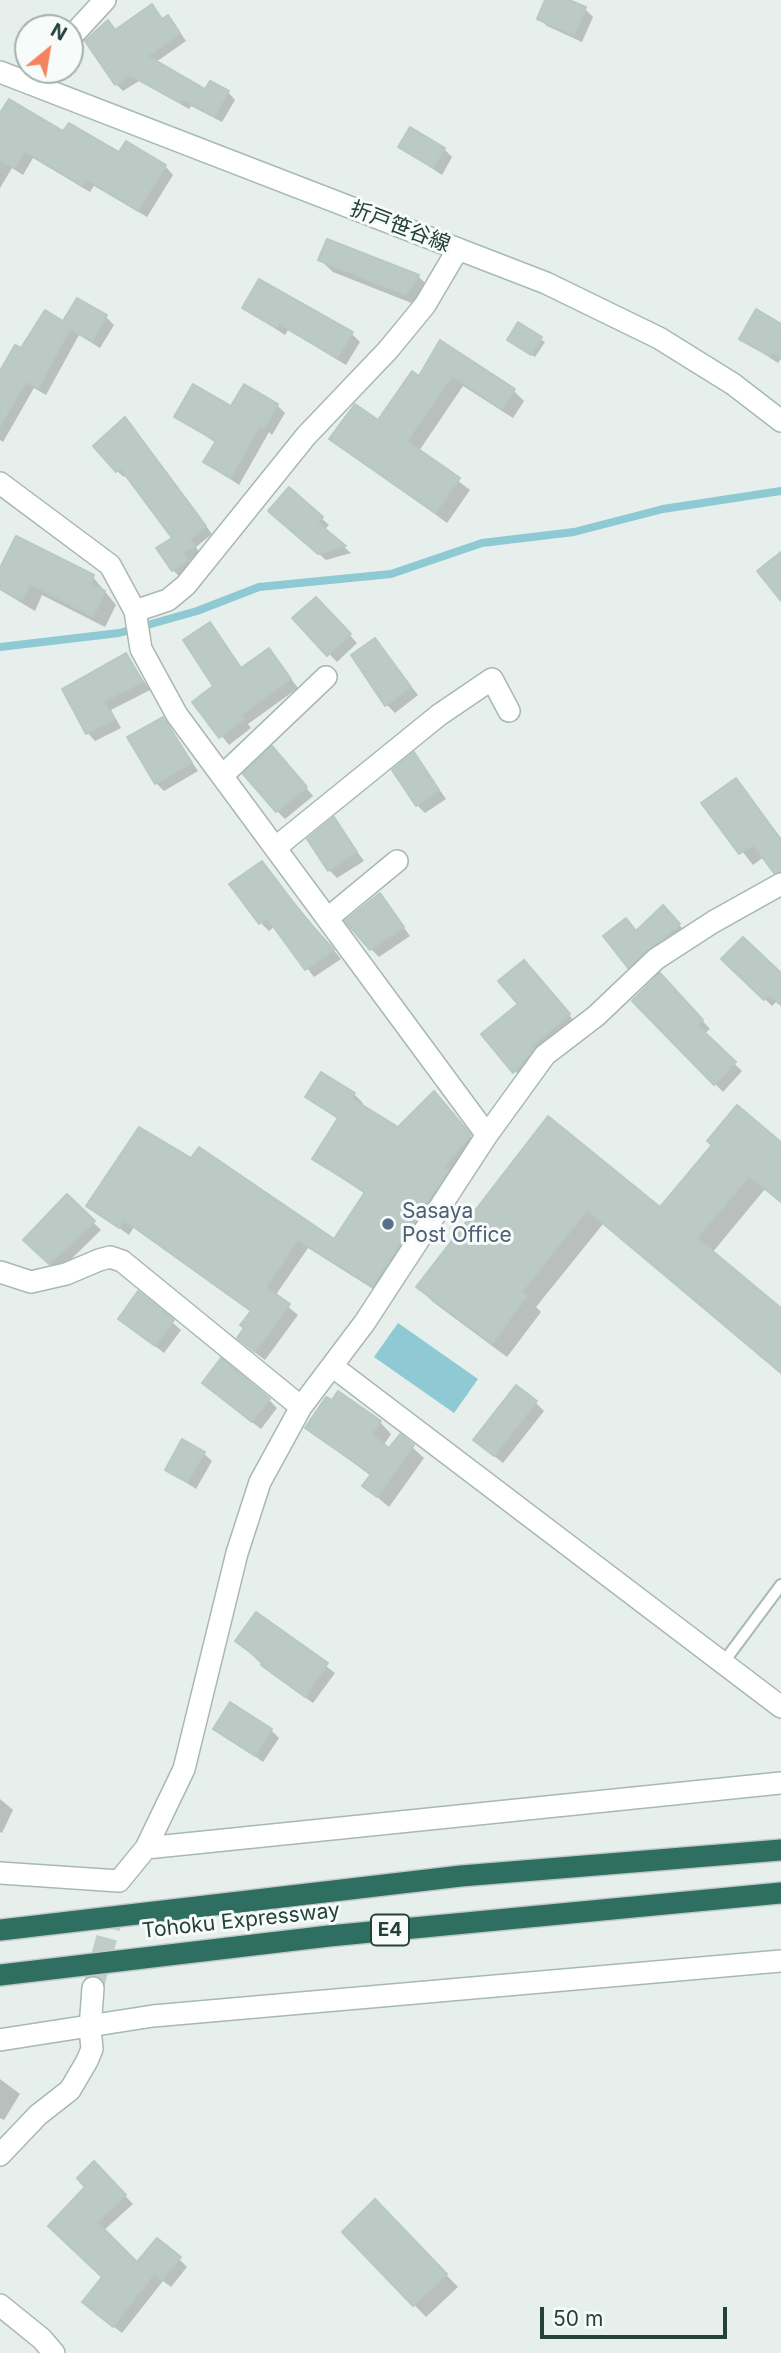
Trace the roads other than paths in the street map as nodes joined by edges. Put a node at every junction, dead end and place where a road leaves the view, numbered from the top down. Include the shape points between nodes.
1 (105, 0) edge
2 (84, 23) edge
3 (52, 84) edge
4 (458, 249) junction
5 (781, 421) edge
6 (0, 483) edge
7 (135, 611) junction
8 (326, 677) dead end
9 (509, 711) dead end
10 (223, 775) junction
11 (275, 848) junction
12 (397, 860) dead end
13 (781, 884) edge
14 (328, 918) junction
15 (486, 1135) junction
16 (0, 1272) edge
17 (332, 1366) junction
18 (301, 1407) junction
19 (781, 1585) edge
20 (723, 1663) junction
21 (781, 1707) edge
22 (781, 1783) edge
23 (146, 1848) junction
24 (781, 1850) edge
25 (0, 1874) edge
26 (781, 1893) edge
27 (0, 1930) edge
28 (781, 1961) edge
29 (0, 1975) edge
30 (93, 1988) tunnel mouth
31 (90, 2028) junction
32 (0, 2040) edge
33 (0, 2155) edge
34 (0, 2305) edge
35 (54, 2353) edge

1 - 2 street
3 - 4 street, 折戸笹谷線
4 - 5 street, 折戸笹谷線 via 546,283 659,338 733,384
4 - 7 street via 425,305 306,436 186,585 168,600
6 - 7 street via 110,565
7 - 10 street via 141,649 177,715
8 - 10 street
9 - 11 street via 492,679 439,715
10 - 11 street
11 - 14 street
12 - 14 street
13 - 15 street via 656,959 596,1016 545,1055
14 - 15 street
15 - 17 street
16 - 18 street via 31,1282 110,1257 122,1261
17 - 18 street
17 - 20 street
18 - 23 street via 260,1482 237,1553 184,1769
19 - 20 lane
20 - 21 street
22 - 23 street
23 - 25 street via 118,1891
24 - 27 highway, Tohoku Expressway / E4 via 447,1877
26 - 29 highway, Tohoku Expressway / E4 via 329,1936
28 - 31 street via 153,2016
30 - 31 street
31 - 32 street
31 - 33 street via 92,2049 70,2090
34 - 35 street

